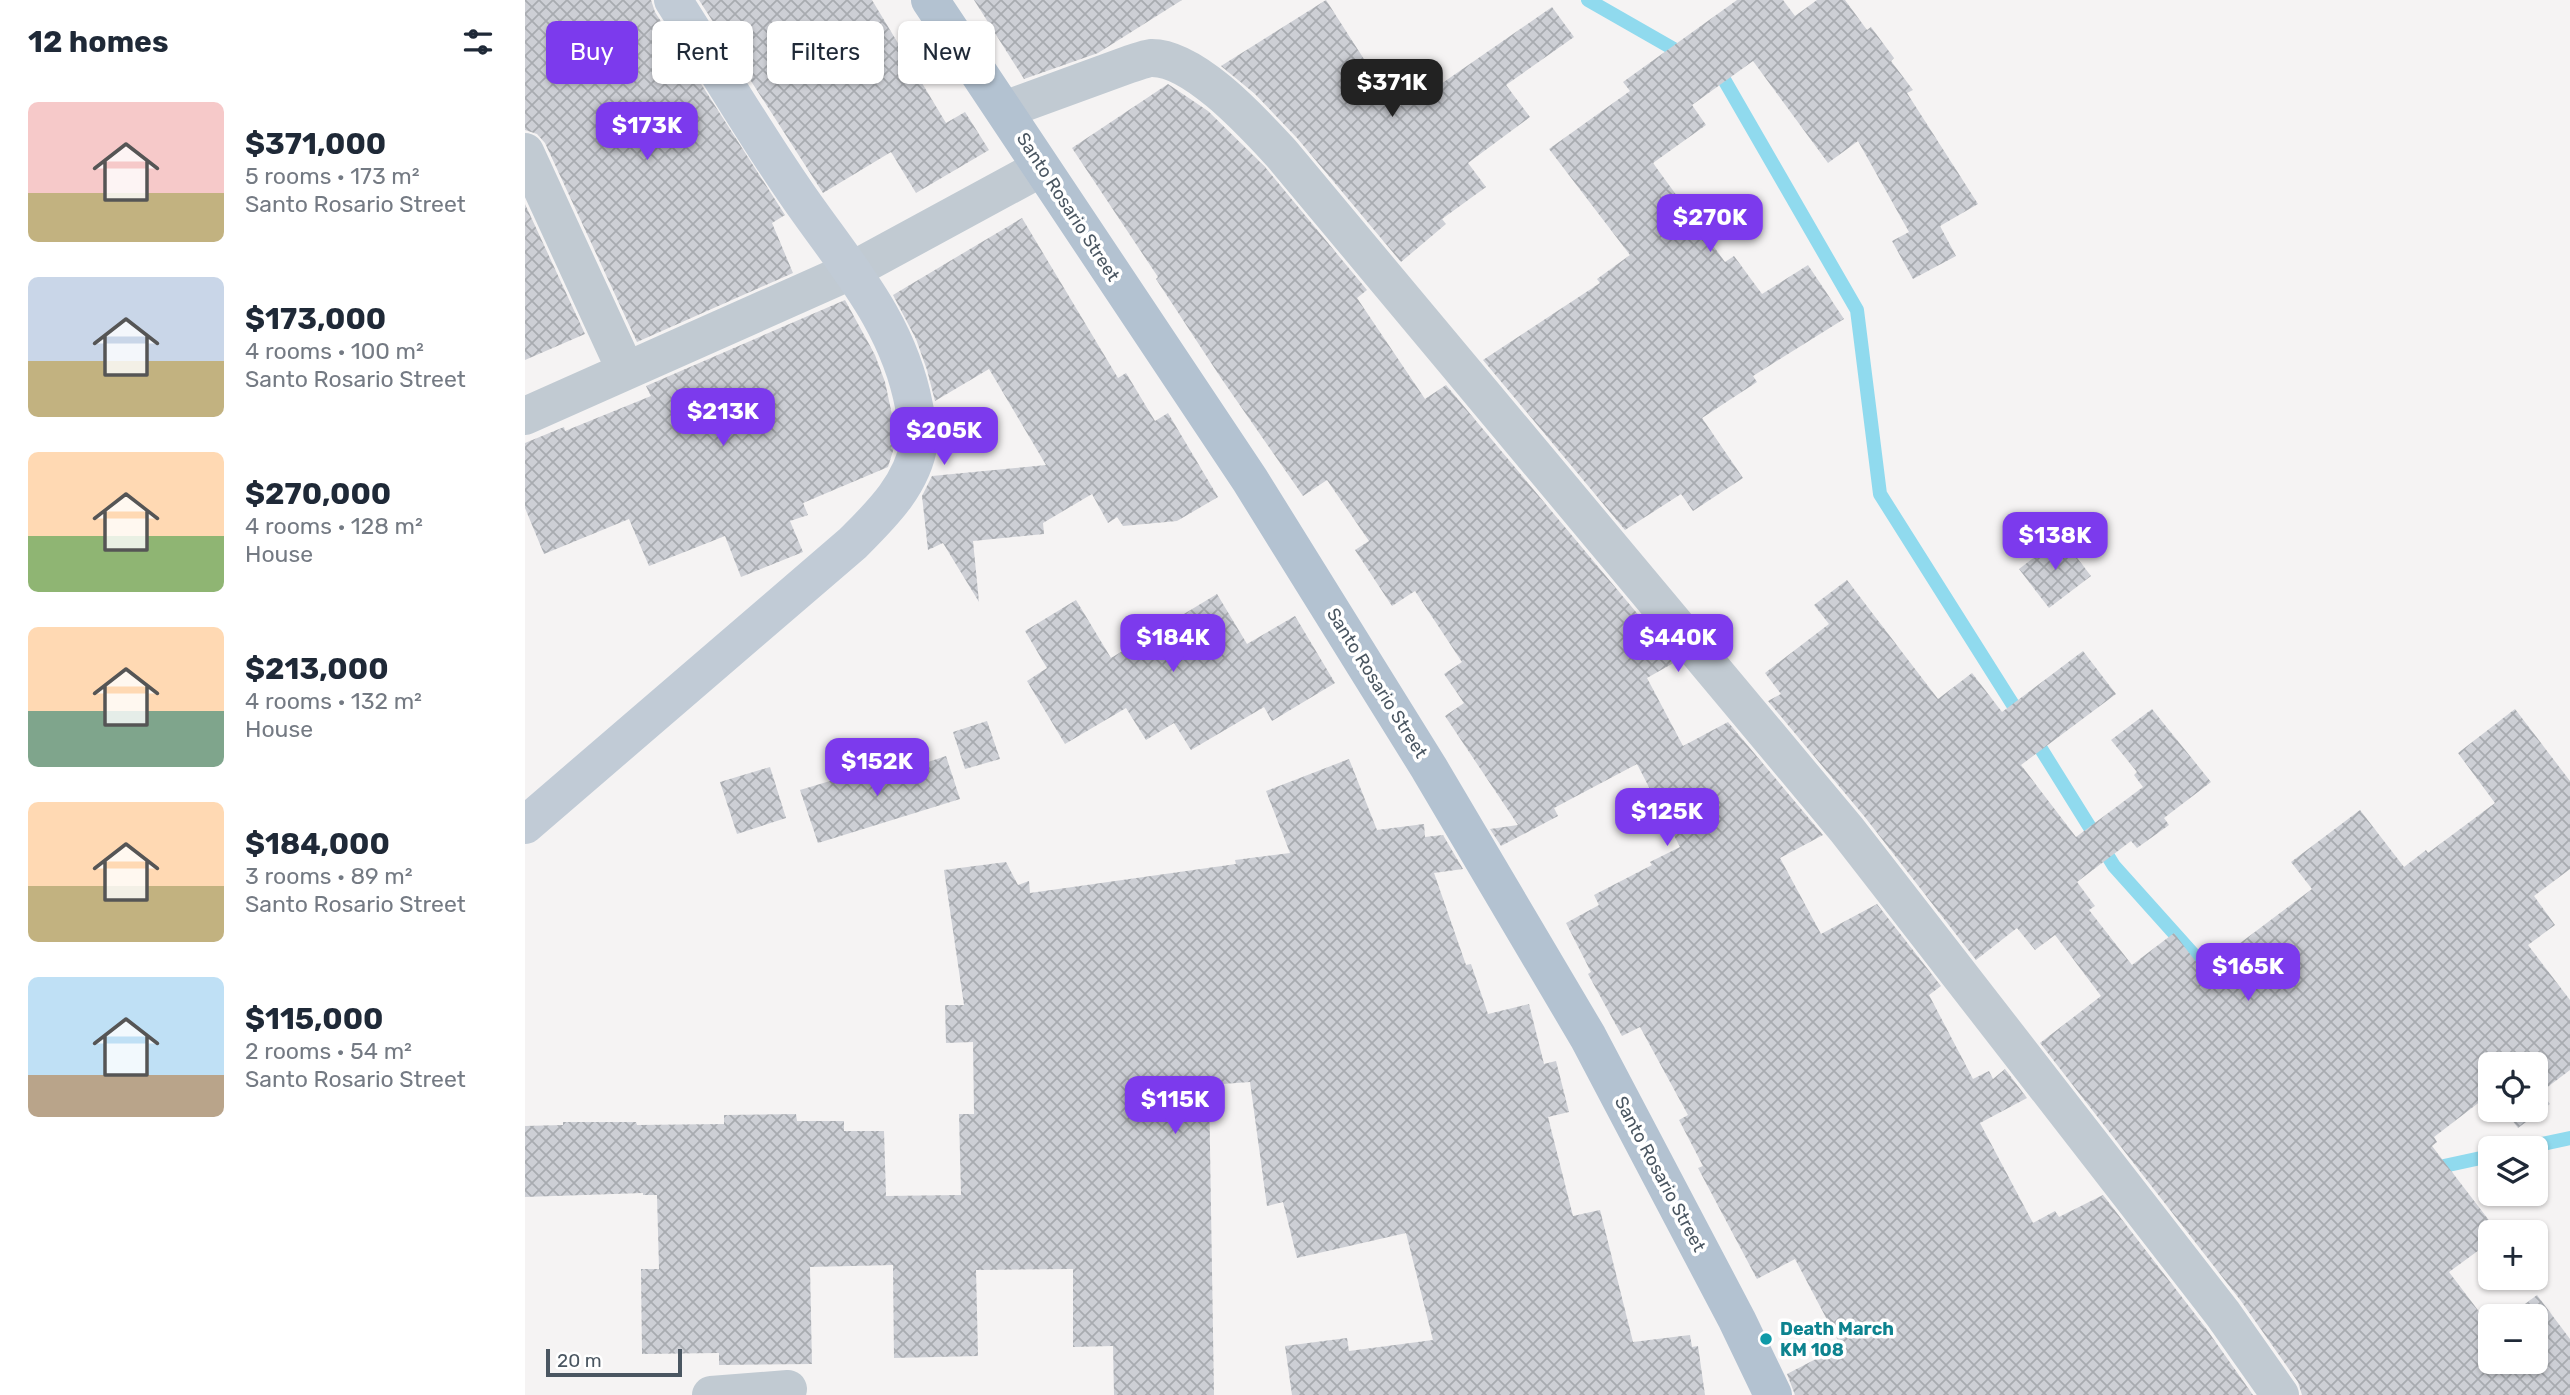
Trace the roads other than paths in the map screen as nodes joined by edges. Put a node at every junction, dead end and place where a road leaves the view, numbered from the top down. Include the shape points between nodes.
1 (673, 0) edge
2 (930, 0) edge
3 (1004, 110) junction
4 (525, 152) edge
5 (1041, 168) junction
6 (853, 270) junction
7 (626, 371) junction
8 (525, 416) edge
9 (525, 825) edge
10 (788, 1390) dead end
11 (711, 1395) edge
12 (1773, 1395) edge
13 (2280, 1395) edge

1 - 6 street via 796,193
2 - 3 main road, Santo Rosario Street
3 - 5 main road, Santo Rosario Street
3 - 13 street via 1151,58 1186,70 1235,105 1281,153 1847,830 2214,1303
4 - 7 street
5 - 6 street
5 - 12 main road, Santo Rosario Street via 1250,480 1429,768 1588,1038
6 - 7 street
6 - 9 street via 898,349 911,389 920,439 904,483 886,510 853,543
7 - 8 street
10 - 11 street

